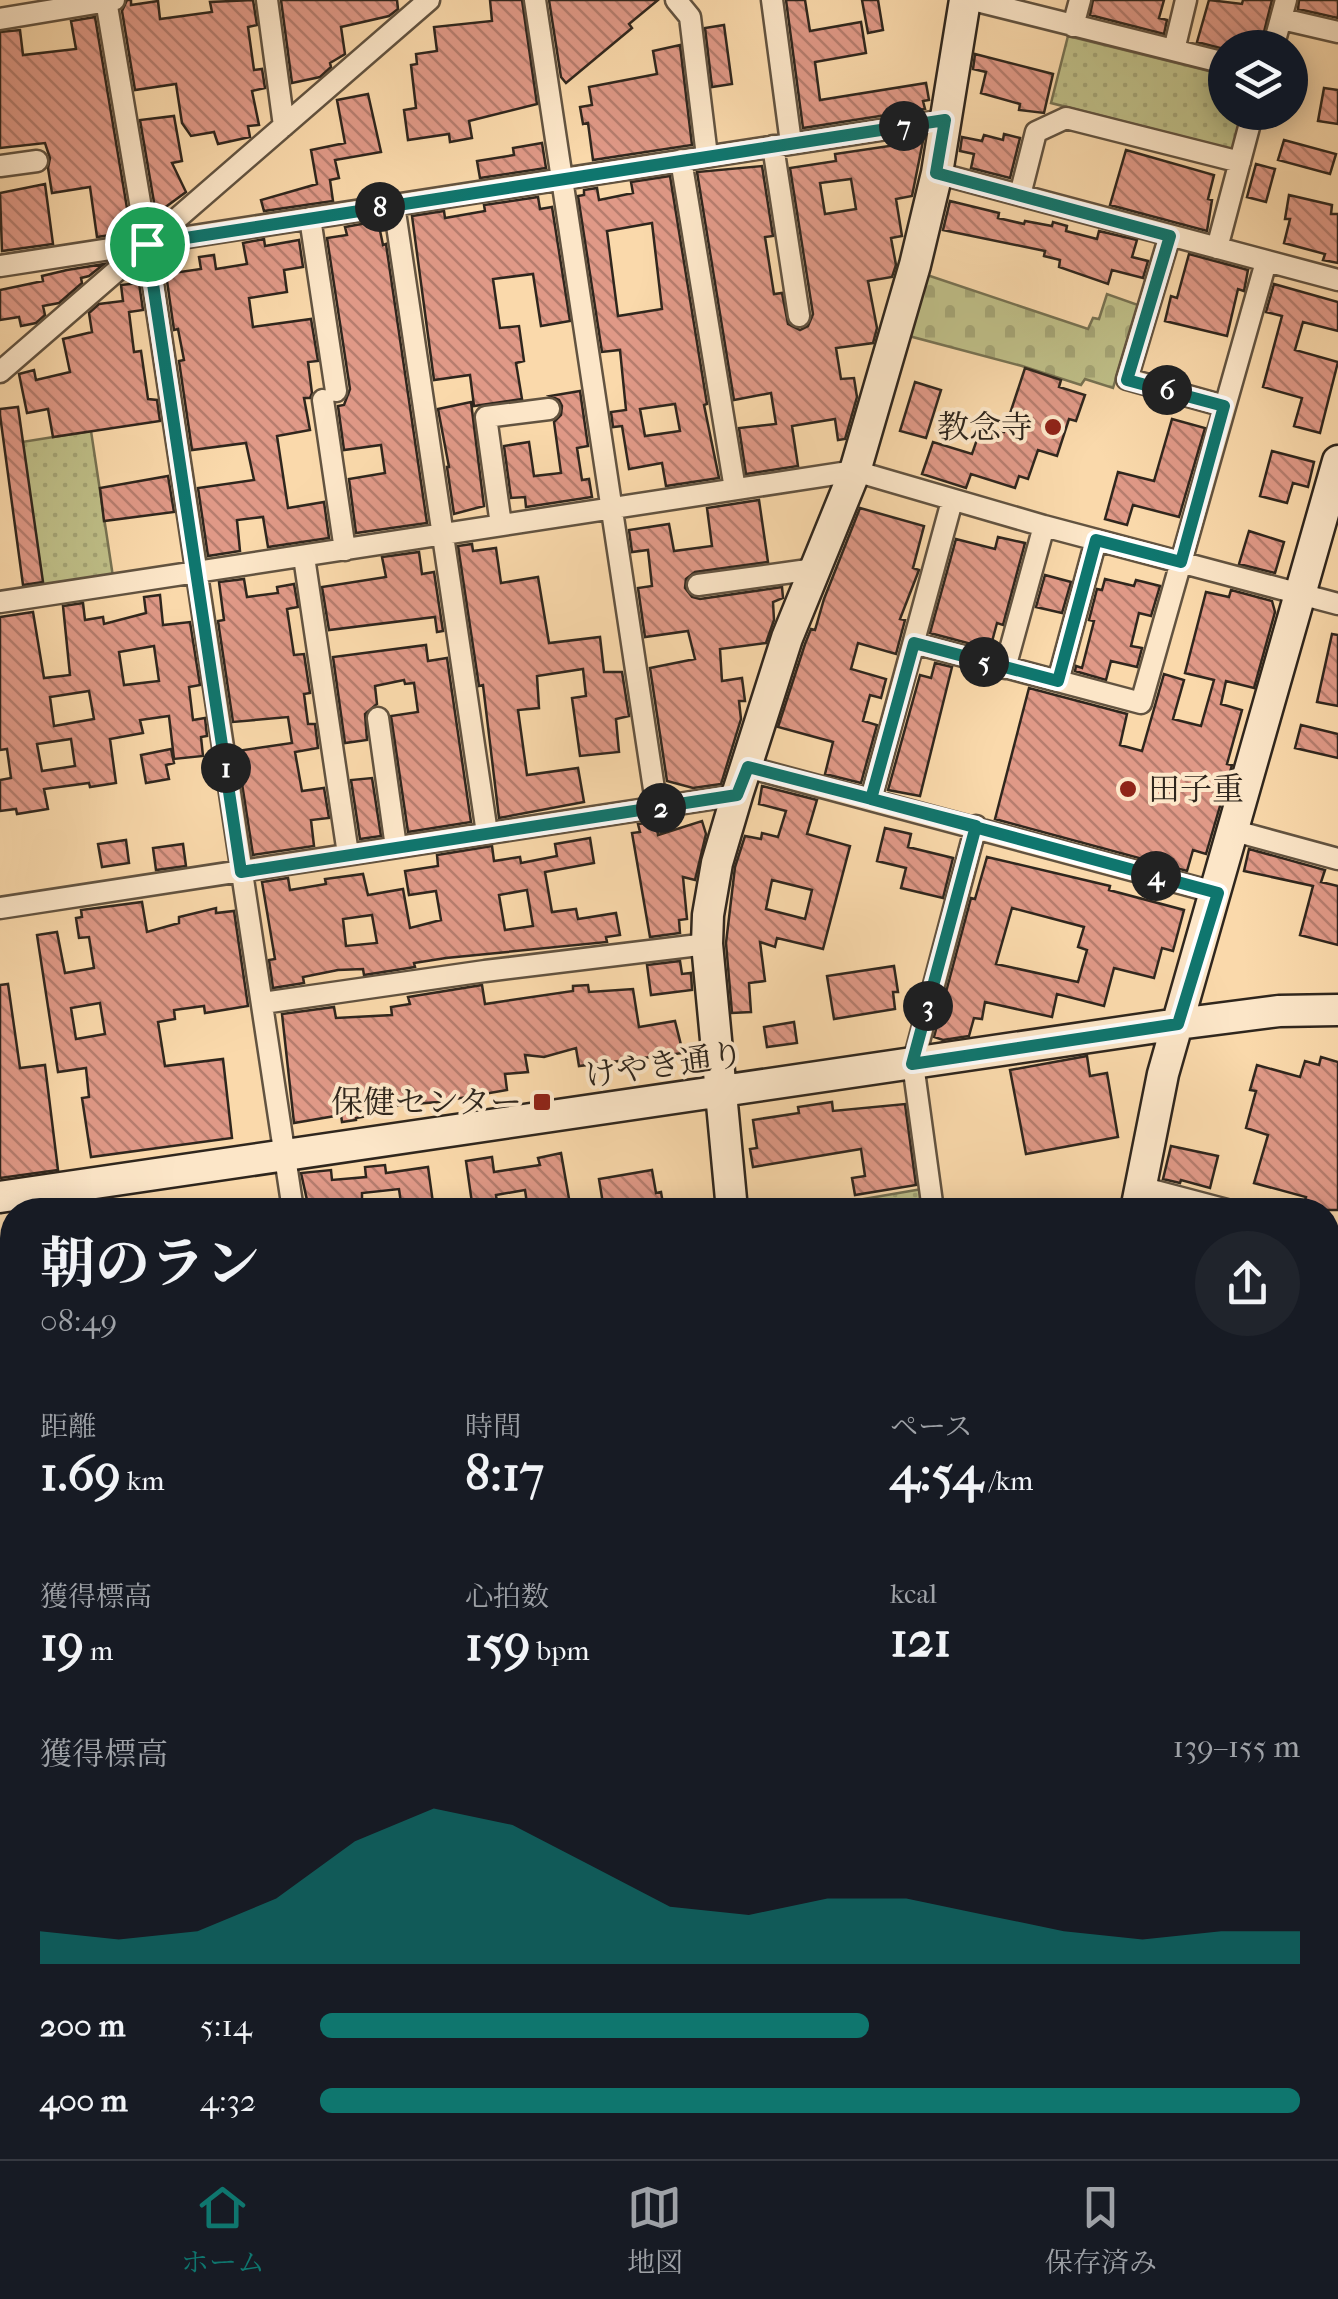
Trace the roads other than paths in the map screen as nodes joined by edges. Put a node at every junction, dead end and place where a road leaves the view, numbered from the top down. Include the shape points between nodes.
1 (114, 0) edge
2 (267, 0) edge
3 (430, 0) edge
4 (535, 0) edge
5 (676, 0) edge
6 (772, 0) edge
7 (965, 0) edge
8 (973, 0) edge
9 (1080, 0) edge
10 (1186, 0) edge
11 (106, 1) edge
12 (1284, 10) edge
13 (0, 18) edge
14 (1073, 26) junction
15 (1338, 32) edge
16 (1174, 50) junction
17 (1208, 58) edge
18 (945, 120) junction
19 (284, 126) junction
20 (1248, 130) edge
21 (782, 145) junction
22 (707, 156) junction
23 (681, 160) junction
24 (37, 161) dead end
25 (1240, 162) junction
26 (0, 166) edge
27 (936, 173) junction
28 (564, 180) junction
29 (1020, 194) junction
30 (394, 205) junction
31 (310, 218) junction
32 (1170, 236) junction
33 (147, 244) junction
34 (1218, 248) junction
35 (1266, 262) junction
36 (0, 266) edge
37 (1338, 280) edge
38 (799, 316) dead end
39 (0, 372) edge
40 (1224, 406) junction
41 (548, 409) dead end
42 (1338, 461) edge
43 (855, 470) junction
44 (735, 489) junction
45 (952, 501) junction
46 (612, 508) junction
47 (501, 525) junction
48 (1044, 526) junction
49 (445, 534) junction
50 (1096, 540) junction
51 (345, 550) junction
52 (304, 556) junction
53 (1181, 562) junction
54 (815, 569) junction
55 (197, 570) junction
56 (698, 585) dead end
57 (1302, 595) junction
58 (0, 602) edge
59 (1338, 604) edge
60 (914, 643) junction
61 (1005, 668) junction
62 (1058, 681) junction
63 (378, 718) dead end
64 (742, 781) junction
65 (871, 799) junction
66 (657, 809) junction
67 (976, 826) junction
68 (1234, 831) junction
69 (487, 833) junction
70 (396, 847) junction
71 (348, 854) junction
72 (1338, 859) edge
73 (241, 872) junction
74 (1218, 893) junction
75 (0, 908) edge
76 (707, 944) junction
77 (264, 1003) junction
78 (1338, 1010) edge
79 (1178, 1024) junction
80 (912, 1064) junction
81 (720, 1092) junction
82 (285, 1155) junction
83 (0, 1197) edge
84 (291, 1198) edge
85 (731, 1198) edge
86 (932, 1198) edge
87 (1138, 1198) edge

1 - 11 street
2 - 19 street
3 - 19 street
4 - 28 street
5 - 22 street via 690,17
6 - 21 street
7 - 18 street
8 - 14 street
9 - 14 street
10 - 16 street
11 - 13 street
11 - 33 street
12 - 15 street
14 - 16 street
16 - 17 street
18 - 21 street
18 - 27 street
19 - 33 street
20 - 25 street
21 - 22 street
21 - 38 street
22 - 23 street
23 - 28 street
23 - 44 street
24 - 26 street
25 - 29 street via 1066,118 1036,132
25 - 34 street
27 - 29 street
27 - 43 street
28 - 30 street
28 - 46 street
29 - 32 street
30 - 31 street
30 - 49 street
31 - 33 street
31 - 51 street
32 - 34 street
32 - 40 street via 1127,380
33 - 36 street
33 - 39 street
33 - 55 street
34 - 35 street
35 - 37 street
35 - 40 street
40 - 53 street
41 - 47 street via 486,417
42 - 57 street
43 - 44 street
43 - 45 street
43 - 54 street
44 - 46 street
45 - 48 street
45 - 60 street
46 - 47 street
46 - 66 street
47 - 49 street
48 - 50 street
48 - 61 street
49 - 51 street
49 - 69 street
50 - 53 street
50 - 62 street
51 - 52 street
52 - 55 street
52 - 71 street
53 - 57 street
53 - 62 street via 1142,703
54 - 56 street
54 - 64 street
55 - 58 street
55 - 73 street
57 - 59 street
57 - 68 street
60 - 61 street
60 - 65 street
61 - 62 street
63 - 70 street
64 - 65 street
64 - 66 street
64 - 76 street via 717,863
65 - 67 street
66 - 69 street
67 - 74 street
67 - 80 street
68 - 72 street
68 - 74 street
69 - 70 street
70 - 71 street
71 - 73 street
73 - 75 street
73 - 77 street
74 - 79 street
76 - 77 street
76 - 81 street
77 - 82 street
78 - 79 street, けやき通り
79 - 80 street, けやき通り
79 - 87 street
80 - 81 street, けやき通り
80 - 86 street
81 - 82 street, けやき通り
81 - 85 street
82 - 83 street, けやき通り
82 - 84 street

